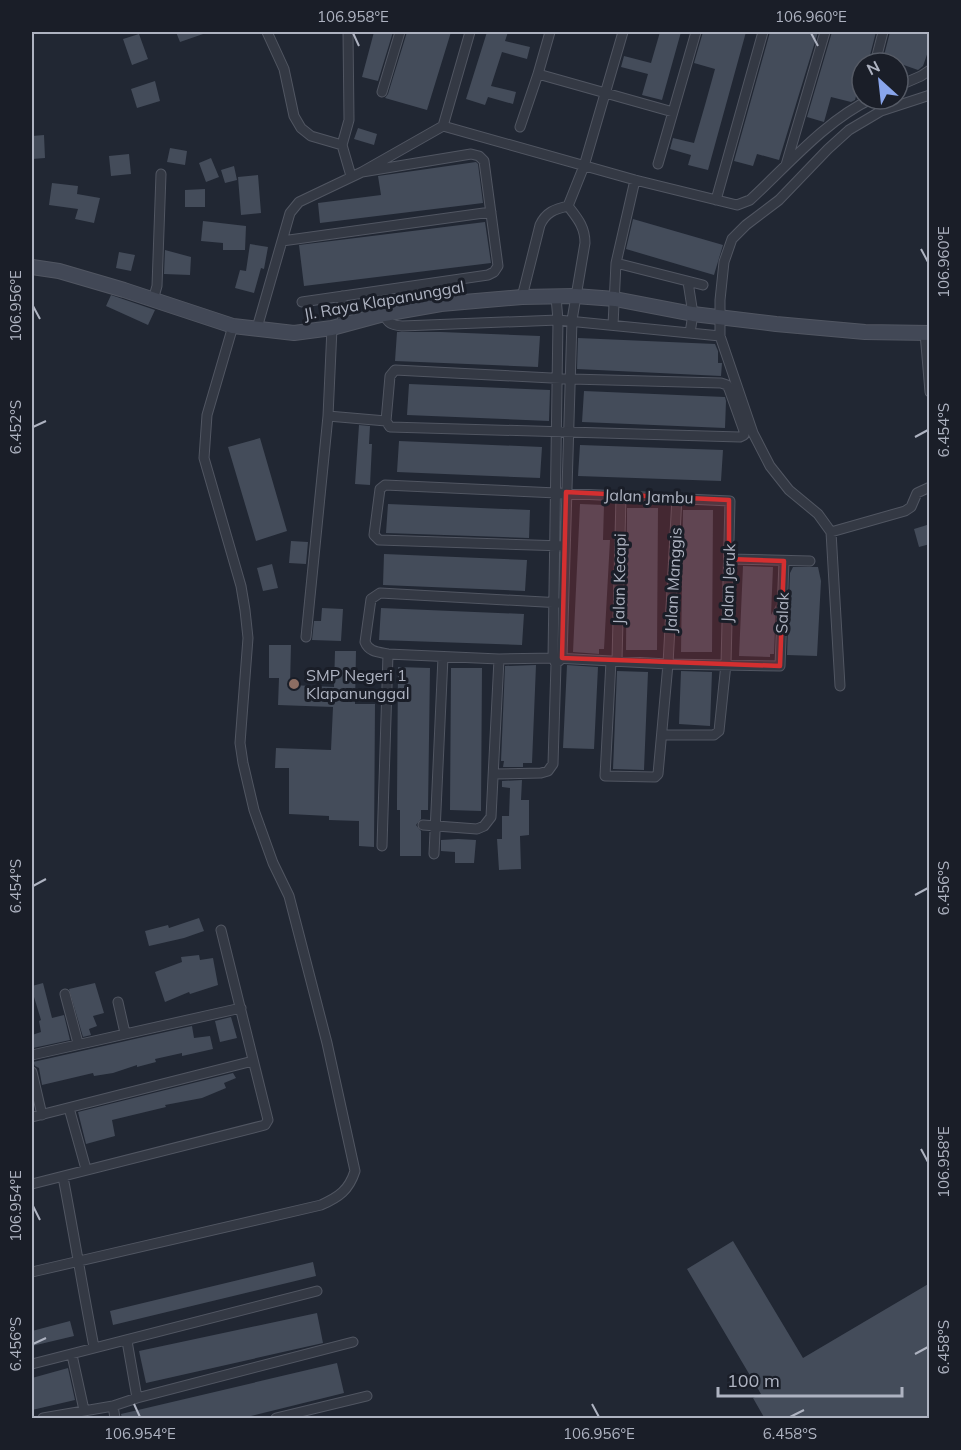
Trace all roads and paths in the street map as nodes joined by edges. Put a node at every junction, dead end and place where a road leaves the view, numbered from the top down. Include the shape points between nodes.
1 (267, 32) edge
2 (348, 32) edge
3 (400, 32) edge
4 (470, 32) edge
5 (550, 32) edge
6 (623, 32) edge
7 (696, 32) edge
8 (763, 32) edge
9 (825, 32) edge
10 (884, 32) edge
11 (878, 51) edge
12 (930, 70) edge
13 (538, 74) junction
14 (910, 81) edge
15 (382, 92) dead end
16 (605, 94) junction
17 (930, 95) edge
18 (850, 111) edge
19 (673, 112) junction
20 (443, 126) junction
21 (520, 127) dead end
22 (342, 145) junction
23 (658, 164) dead end
24 (584, 166) junction
25 (785, 168) junction
26 (362, 172) junction
27 (161, 174) dead end
28 (351, 176) junction
29 (635, 180) junction
30 (716, 200) junction
31 (568, 206) junction
32 (491, 212) junction
33 (282, 241) junction
34 (616, 262) junction
35 (32, 267) edge
36 (688, 282) junction
37 (703, 285) dead end
38 (342, 296) junction
39 (575, 296) junction
40 (522, 297) junction
41 (556, 297) junction
42 (615, 299) junction
43 (153, 300) junction
44 (302, 302) dead end
45 (384, 314) junction
46 (693, 314) junction
47 (721, 318) junction
48 (558, 320) junction
49 (572, 320) junction
50 (613, 325) junction
51 (232, 326) junction
52 (337, 326) junction
53 (256, 328) junction
54 (690, 333) junction
55 (927, 333) edge
56 (720, 336) junction
57 (557, 377) junction
58 (571, 379) junction
59 (930, 392) edge
60 (328, 417) junction
61 (386, 421) junction
62 (556, 433) junction
63 (568, 433) junction
64 (930, 487) edge
65 (555, 492) junction
66 (566, 492) junction
67 (621, 496) junction
68 (677, 497) junction
69 (731, 502) joint
70 (831, 532) junction
71 (554, 546) junction
72 (565, 546) junction
73 (729, 559) junction
74 (784, 561) junction
75 (810, 561) dead end
76 (558, 603) junction
77 (306, 637) dead end
78 (388, 654) junction
79 (443, 657) junction
80 (499, 659) junction
81 (557, 660) junction
82 (614, 661) junction
83 (668, 664) junction
84 (726, 664) junction
85 (840, 686) dead end
86 (663, 735) junction
87 (494, 774) junction
88 (423, 825) dead end
89 (435, 826) junction
90 (382, 846) dead end
91 (434, 854) dead end
92 (221, 930) dead end
93 (65, 994) dead end
94 (118, 1002) dead end
95 (241, 1008) junction
96 (125, 1033) junction
97 (78, 1043) junction
98 (32, 1055) edge
99 (253, 1061) junction
100 (32, 1072) edge
101 (69, 1108) junction
102 (42, 1115) junction
103 (32, 1117) edge
104 (86, 1169) junction
105 (63, 1177) junction
106 (32, 1184) edge
107 (80, 1262) junction
108 (32, 1272) edge
109 (316, 1292) dead end
110 (127, 1341) junction
111 (353, 1341) dead end
112 (94, 1347) junction
113 (72, 1355) junction
114 (32, 1364) edge
115 (367, 1396) dead end
116 (137, 1398) junction
117 (112, 1406) junction
118 (84, 1410) junction
119 (43, 1419) edge
120 (115, 1419) edge
121 (276, 1419) edge

1 - 22 street via 284,69 294,116 301,128 311,136
2 - 22 street via 349,120
3 - 15 street
4 - 20 street
5 - 13 street
6 - 16 street
7 - 19 street
8 - 30 street
9 - 25 street
10 - 11 street
12 - 14 street
13 - 16 street
13 - 21 street
16 - 19 street
16 - 24 street
17 - 47 street via 881,111 849,130 779,200 732,239 724,262
18 - 25 street via 827,127
19 - 23 street
20 - 24 street
20 - 26 street
22 - 28 street
24 - 29 street
24 - 31 street
25 - 30 street via 743,204
26 - 28 street
26 - 32 street via 471,154 479,156 484,161
27 - 43 street via 157,286
28 - 33 street via 299,202 290,213
29 - 30 street
29 - 34 street
31 - 39 street via 585,233
31 - 40 street via 544,217
32 - 33 street
32 - 38 street via 498,266 494,272
33 - 53 street
34 - 36 street
34 - 42 street
35 - 43 street, Jl. Raya Klapanunggal via 59,271
36 - 37 street
36 - 46 street
38 - 44 street
38 - 52 street
39 - 41 street, Jl. Raya Klapanunggal
39 - 42 street, Jl. Raya Klapanunggal
39 - 49 street
40 - 41 street, Jl. Raya Klapanunggal
40 - 45 street, Jl. Raya Klapanunggal
41 - 48 street
42 - 46 street, Jl. Raya Klapanunggal
42 - 50 street
43 - 51 street, Jl. Raya Klapanunggal
45 - 48 street via 387,321 402,326
45 - 52 street, Jl. Raya Klapanunggal
46 - 47 street, Jl. Raya Klapanunggal
46 - 54 street
47 - 55 street, Jl. Raya Klapanunggal via 865,332
47 - 56 street
48 - 49 street
48 - 57 street
49 - 50 street
49 - 58 street
50 - 54 street
51 - 53 street, Jl. Raya Klapanunggal
51 - 107 street via 207,415 204,458 245,610 248,638 240,743 254,810 289,896 355,1171 343,1193 321,1204
52 - 53 street, Jl. Raya Klapanunggal via 294,333
52 - 60 street
54 - 56 street
55 - 59 street
56 - 70 street via 753,433 770,466
57 - 58 street
57 - 61 street via 395,370 390,376
57 - 62 street
58 - 63 street
58 - 63 street via 721,383 729,389 744,435
60 - 61 street
60 - 77 street
61 - 62 street via 390,427
62 - 63 street
62 - 65 street
63 - 66 street
64 - 70 street via 917,493 905,511
65 - 66 street, Jalan Jambu
65 - 71 street
65 - 71 street, Jalan Jambu via 385,485 380,489 374,535 379,540
66 - 67 street, Jalan Jambu
66 - 72 street
67 - 68 street, Jalan Jambu
67 - 82 street, Jalan Kecapi
68 - 69 street, Jalan Jambu
68 - 83 street, Jalan Manggis
69 - 73 street, Jalan Jeruk
70 - 85 street
71 - 72 street
71 - 76 street
72 - 76 street
73 - 74 street
73 - 84 street, Jalan Jeruk
74 - 75 street
74 - 84 street, Salak via 780,666
76 - 78 street via 380,593 371,599 365,642 367,648
76 - 81 street
78 - 79 street
78 - 90 street
79 - 80 street
79 - 89 street
80 - 81 street
80 - 87 street
81 - 82 street
81 - 87 street via 553,764 541,773
82 - 83 street
82 - 86 street, Jalan Kecapi via 605,776 655,777
83 - 84 street
83 - 86 street, Jalan Manggis
84 - 86 street, Jalan Jeruk via 719,731 714,735
87 - 89 street via 490,817 482,829
88 - 89 street
89 - 91 street
92 - 95 street
93 - 97 street
94 - 96 street
95 - 96 street
95 - 99 street
96 - 97 street
97 - 98 street
99 - 101 street
99 - 104 street via 268,1119 266,1125
100 - 102 street
101 - 102 street
101 - 104 street
102 - 103 street
104 - 105 street
105 - 106 street
105 - 107 street
107 - 108 street
107 - 112 street
109 - 110 street
110 - 112 street
110 - 116 street
111 - 116 street
112 - 113 street
113 - 114 street
113 - 118 street
115 - 121 street
116 - 117 street
117 - 118 street
117 - 120 street
118 - 119 street

